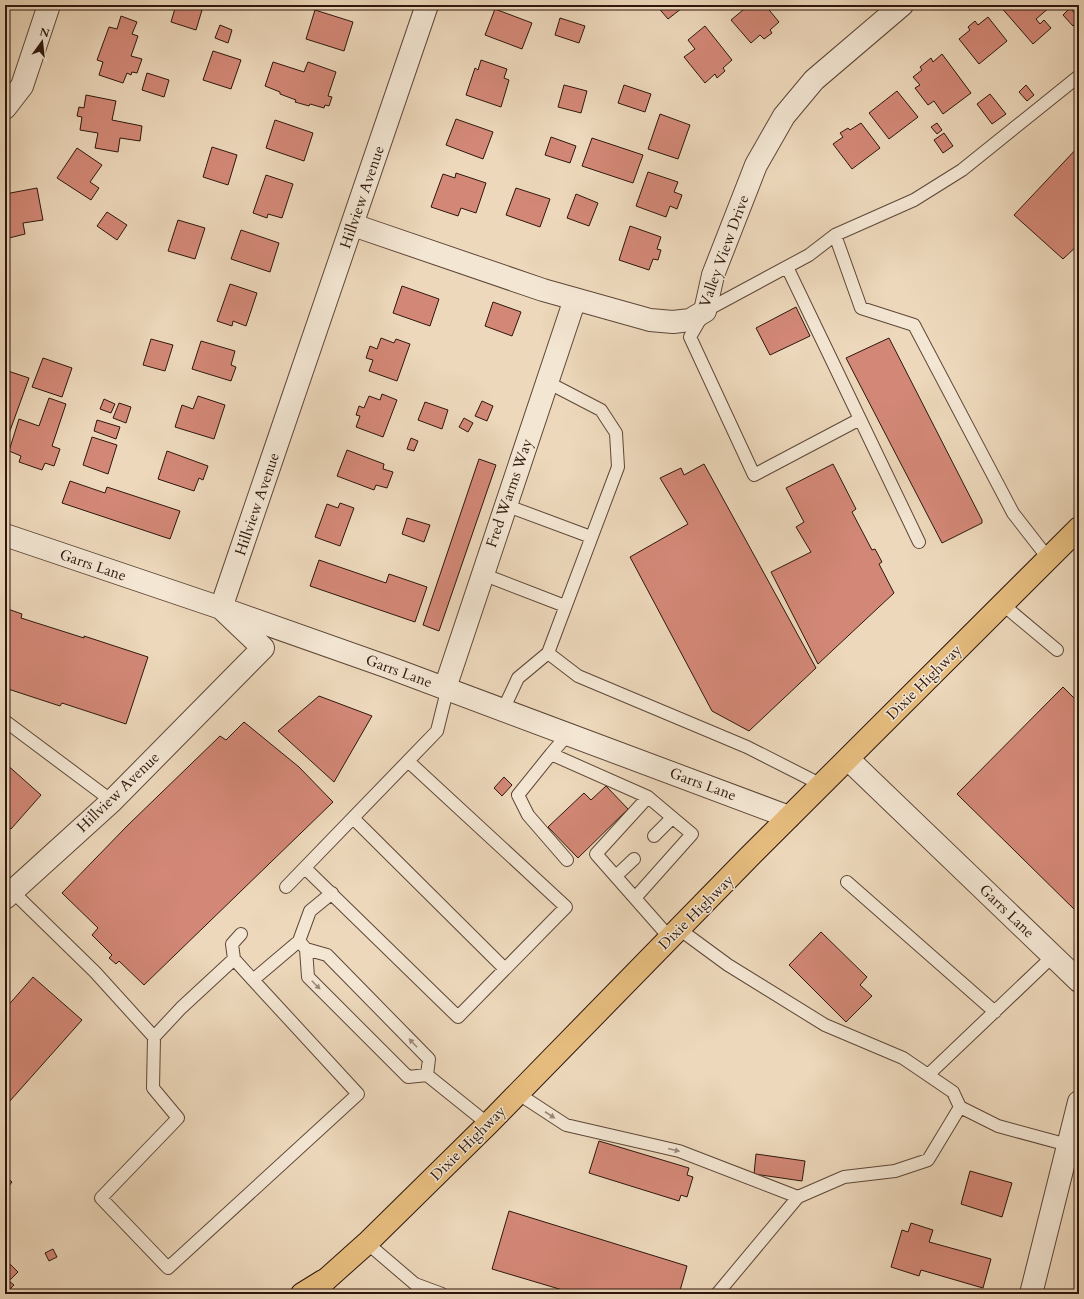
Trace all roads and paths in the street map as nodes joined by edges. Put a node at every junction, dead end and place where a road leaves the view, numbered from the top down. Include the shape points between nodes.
1 (49, 5) edge
2 (427, 5) edge
3 (902, 5) edge
4 (1079, 76) edge
5 (5, 108) edge
6 (352, 225) junction
7 (835, 235) junction
8 (787, 267) junction
9 (575, 299) junction
10 (705, 311) junction
11 (547, 382) junction
12 (860, 419) junction
13 (505, 505) junction
14 (1079, 528) edge
15 (5, 535) edge
16 (591, 538) junction
17 (919, 542) dead end
18 (1048, 558) junction
19 (482, 574) junction
20 (1002, 604) junction
21 (565, 606) junction
22 (222, 608) junction
23 (1057, 650) dead end
24 (548, 653) junction
25 (445, 688) junction
26 (503, 710) junction
27 (5, 721) edge
28 (568, 734) junction
29 (551, 754) junction
30 (848, 759) junction
31 (408, 761) junction
32 (822, 785) junction
33 (648, 797) junction
34 (112, 801) junction
35 (790, 817) junction
36 (354, 818) junction
37 (672, 818) junction
38 (654, 836) dead end
39 (634, 859) dead end
40 (567, 860) dead end
41 (306, 868) junction
42 (616, 876) junction
43 (846, 882) dead end
44 (286, 887) dead end
45 (332, 893) junction
46 (9, 894) edge
47 (635, 898) junction
48 (241, 934) dead end
49 (675, 934) junction
50 (302, 945) junction
51 (1053, 956) junction
52 (234, 959) junction
53 (505, 969) junction
54 (253, 980) junction
55 (1079, 981) edge
56 (995, 1012) junction
57 (154, 1037) junction
58 (427, 1075) junction
59 (928, 1075) junction
60 (517, 1093) junction
61 (1079, 1102) edge
62 (960, 1107) junction
63 (488, 1124) junction
64 (1068, 1144) junction
65 (798, 1198) junction
66 (367, 1243) junction
67 (317, 1288) edge
68 (302, 1294) edge
69 (442, 1294) edge
70 (717, 1294) edge
71 (1031, 1294) edge

1 - 5 street via 22,86
2 - 6 street, Hillview Avenue
3 - 10 street, Valley View Drive via 814,80 784,116 756,165 713,275
4 - 7 lane via 962,170 914,200
6 - 9 street, Valley View Drive
6 - 22 street, Hillview Avenue
7 - 8 lane via 810,255
7 - 18 lane via 861,308 914,325 1013,513
8 - 10 lane
8 - 12 lane
9 - 10 street, Valley View Drive via 650,320 690,320
9 - 11 street, Fred Warms Way
10 - 12 lane via 690,337 754,475
11 - 13 street, Fred Warms Way
11 - 16 lane via 601,410 616,433 618,467
12 - 17 lane
13 - 16 lane
13 - 19 street, Fred Warms Way
14 - 18 main road, Dixie Highway
15 - 22 street, Garrs Lane
16 - 21 lane
18 - 20 main road, Dixie Highway
19 - 21 lane
19 - 25 street, Fred Warms Way
20 - 23 lane
20 - 30 main road, Dixie Highway
21 - 24 lane
22 - 25 street, Garrs Lane
22 - 34 street, Hillview Avenue via 263,648
24 - 26 lane via 518,678
24 - 32 lane via 578,676 747,747
25 - 26 street, Garrs Lane
25 - 31 lane via 437,732
26 - 28 street, Garrs Lane
27 - 34 lane
28 - 29 lane
28 - 35 street, Garrs Lane
29 - 33 lane
29 - 40 lane via 518,795 528,815
30 - 32 main road, Dixie Highway
30 - 51 street, Garrs Lane
31 - 36 lane
31 - 53 lane via 566,907
32 - 35 main road, Dixie Highway
33 - 37 lane
33 - 42 lane via 596,854
34 - 46 street, Hillview Avenue
35 - 49 main road, Dixie Highway
36 - 41 lane
36 - 53 lane
37 - 38 lane
37 - 47 lane via 692,834
39 - 42 lane
41 - 44 lane
41 - 45 lane
42 - 47 lane
43 - 56 lane
45 - 50 lane via 310,911
45 - 53 lane via 458,1017
46 - 57 lane via 95,972
47 - 49 lane
48 - 52 lane via 232,944
49 - 59 lane via 825,1025 903,1058
49 - 60 main road, Dixie Highway
50 - 54 lane
58 -> 50 lane via 429,1059 327,955
50 -> 58 lane via 308,977 408,1077
51 - 55 street, Garrs Lane
51 - 56 lane
52 - 54 lane
52 - 57 lane
54 - 57 lane via 358,1094 168,1268 101,1198 178,1118 153,1088
56 - 59 lane
58 - 63 lane
59 - 62 lane via 953,1092
60 - 63 main road, Dixie Highway
60 -> 65 lane via 566,1125 679,1151
61 - 64 street
62 - 64 lane via 998,1126
62 - 65 lane via 928,1160 895,1171 844,1178
63 - 66 main road, Dixie Highway
64 - 71 street
65 - 70 lane
66 - 67 main road, Dixie Highway
66 - 69 lane via 414,1284
67 - 68 main road, Dixie Highway

